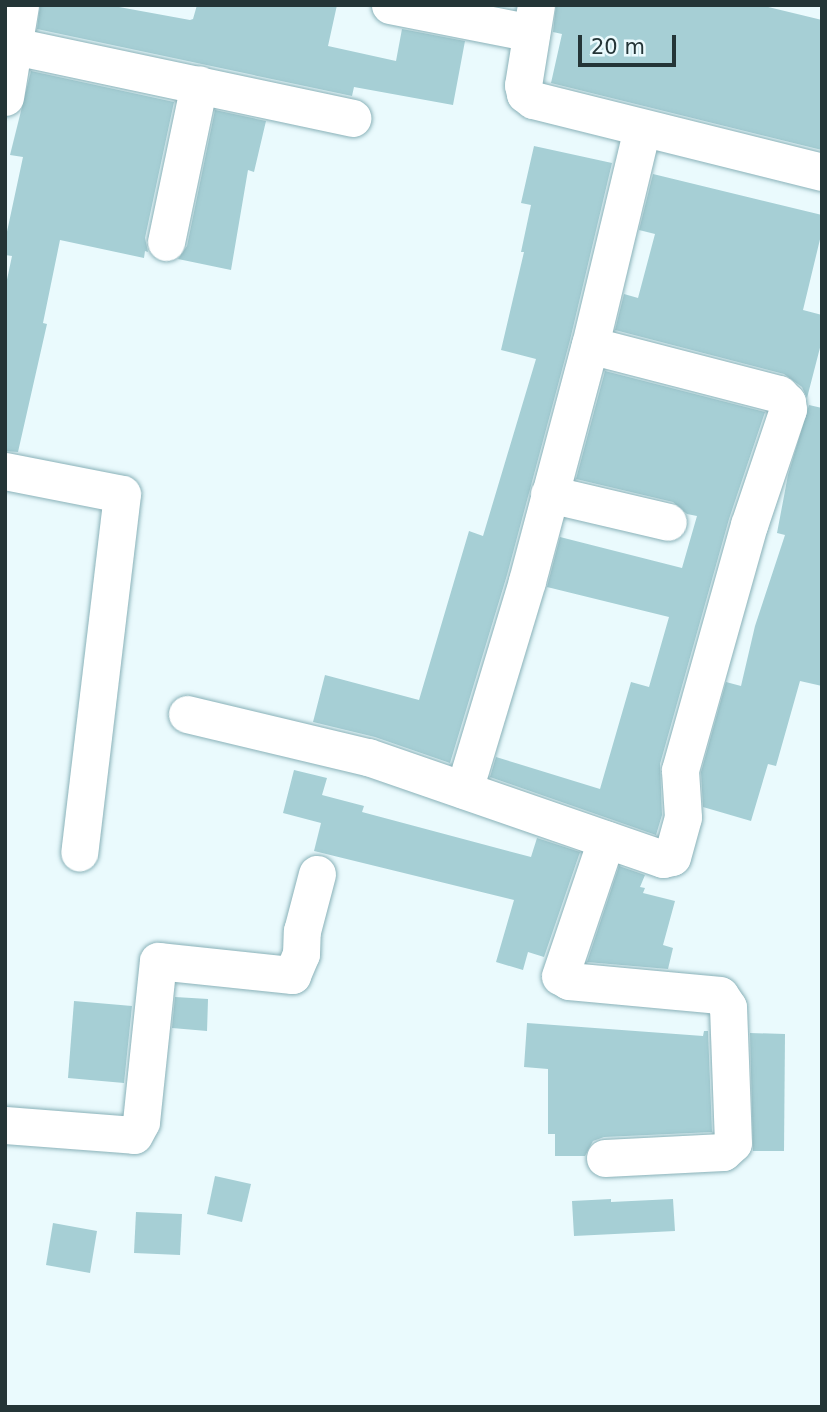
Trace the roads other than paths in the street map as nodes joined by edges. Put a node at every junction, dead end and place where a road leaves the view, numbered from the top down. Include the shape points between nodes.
1 (20, 5) edge
2 (390, 5) edge
3 (534, 19) edge
4 (14, 46) junction
5 (199, 83) junction
6 (5, 97) edge
7 (352, 118) dead end
8 (642, 128) junction
9 (822, 172) edge
10 (166, 242) dead end
11 (590, 345) junction
12 (5, 471) edge
13 (549, 494) junction
14 (668, 522) dead end
15 (187, 714) dead end
16 (464, 790) junction
17 (606, 839) junction
18 (79, 852) dead end
19 (317, 874) dead end
20 (5, 1125) edge
21 (605, 1158) dead end

1 - 4 street
2 - 3 street
3 - 8 street via 525,94
4 - 5 street
4 - 6 street
5 - 7 street
5 - 10 street
8 - 9 street
8 - 11 street
11 - 13 street
11 - 17 street via 779,394 785,397 788,409 749,525 680,770 683,817 672,857 663,859
12 - 18 street via 122,494
13 - 14 street
13 - 16 street
15 - 16 street via 368,757
16 - 17 street
17 - 21 street via 560,976 569,981 720,995 728,1007 733,1143 723,1152
19 - 20 street via 292,975 158,961 141,1122 134,1135

